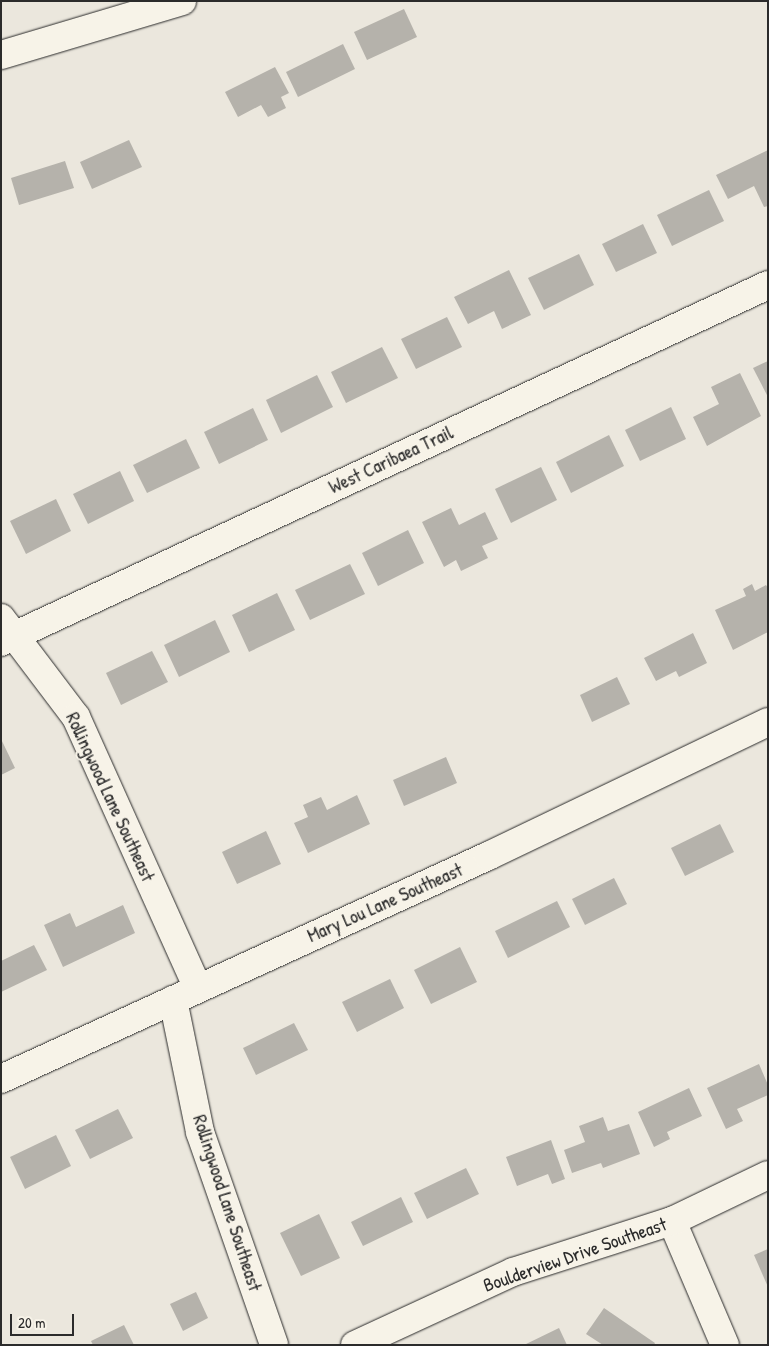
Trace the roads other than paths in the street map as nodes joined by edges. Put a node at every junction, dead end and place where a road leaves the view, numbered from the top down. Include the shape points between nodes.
1 (173, 3) edge
2 (1, 56) edge
3 (768, 285) edge
4 (6, 632) edge
5 (768, 722) edge
6 (198, 988) junction
7 (173, 1000) junction
8 (1, 1079) edge
9 (768, 1176) edge
10 (672, 1221) junction
11 (274, 1345) edge
12 (355, 1345) edge
13 (725, 1345) edge

1 - 2 street
3 - 4 street, West Caribaea Trail
4 - 6 street, Rollingwood Lane Southeast via 76,717
5 - 6 street, Mary Lou Lane Southeast via 488,856
6 - 7 street, Mary Lou Lane Southeast
7 - 8 street, Mary Lou Lane Southeast
7 - 11 street, Rollingwood Lane Southeast via 200,1132
9 - 10 street, Boulderview Drive Southeast
10 - 12 street, Boulderview Drive Southeast via 512,1272
10 - 13 street

